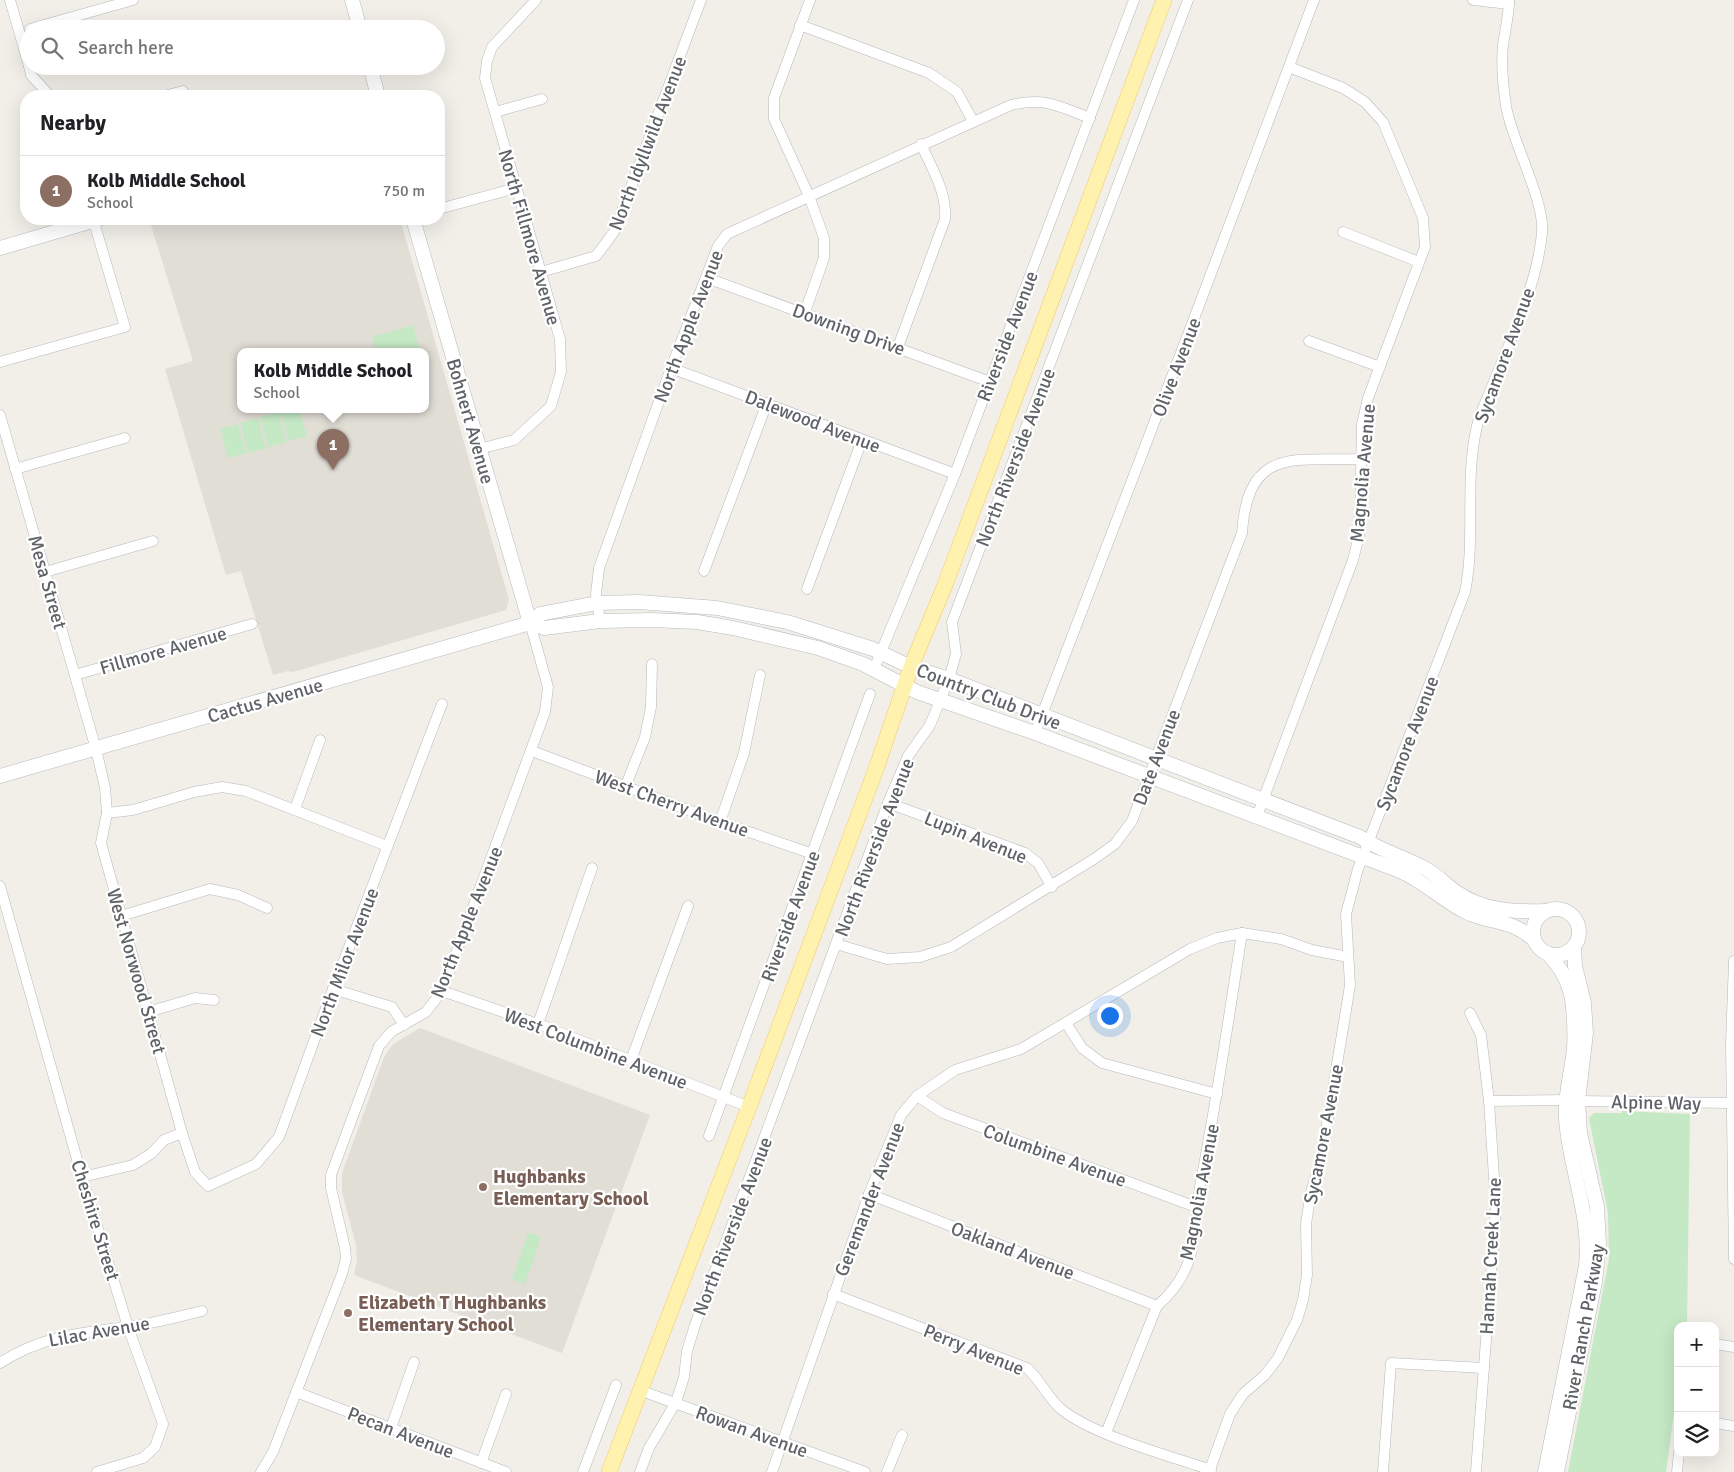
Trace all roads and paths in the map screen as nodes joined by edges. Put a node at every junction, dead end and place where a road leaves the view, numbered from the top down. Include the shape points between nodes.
1 (10, 0) edge
2 (133, 0) edge
3 (536, 0) edge
4 (701, 0) edge
5 (810, 0) edge
6 (1134, 0) edge
7 (1164, 0) edge
8 (1188, 0) edge
9 (1314, 0) edge
10 (1473, 0) edge
11 (356, 1) edge
12 (1509, 2) edge
13 (21, 20) edge
14 (62, 20) edge
15 (359, 20) edge
16 (800, 25) junction
17 (1288, 67) junction
18 (31, 75) edge
19 (372, 75) edge
20 (45, 90) edge
21 (376, 90) edge
22 (542, 99) dead end
23 (495, 112) junction
24 (1090, 118) junction
25 (973, 122) junction
26 (921, 144) junction
27 (516, 188) junction
28 (809, 196) junction
29 (445, 207) edge
30 (75, 225) edge
31 (97, 225) edge
32 (415, 225) edge
33 (1344, 232) dead end
34 (0, 248) edge
35 (1418, 262) junction
36 (541, 272) junction
37 (707, 278) junction
38 (805, 312) junction
39 (1309, 341) dead end
40 (898, 347) junction
41 (0, 362) edge
42 (1380, 367) junction
43 (671, 368) junction
44 (990, 382) junction
45 (767, 403) junction
46 (0, 415) edge
47 (125, 438) dead end
48 (862, 440) junction
49 (479, 449) junction
50 (1362, 459) junction
51 (16, 469) junction
52 (955, 474) junction
53 (153, 540) dead end
54 (704, 571) dead end
55 (45, 572) junction
56 (806, 589) dead end
57 (597, 604) junction
58 (600, 621) junction
59 (530, 623) junction
60 (252, 624) dead end
61 (881, 652) junction
62 (652, 664) dead end
63 (868, 667) junction
64 (911, 667) junction
65 (75, 675) junction
66 (760, 675) dead end
67 (949, 679) junction
68 (905, 686) junction
69 (870, 694) dead end
70 (941, 700) junction
71 (442, 704) dead end
72 (1041, 716) junction
73 (1035, 733) junction
74 (320, 740) dead end
75 (96, 749) junction
76 (532, 751) junction
77 (1156, 758) junction
78 (0, 776) edge
79 (1149, 776) junction
80 (626, 786) junction
81 (1262, 800) junction
82 (888, 803) junction
83 (295, 810) junction
84 (107, 812) junction
85 (1256, 816) junction
86 (720, 822) junction
87 (1368, 843) junction
88 (387, 846) junction
89 (814, 854) junction
90 (1362, 858) junction
91 (592, 868) dead end
92 (0, 886) edge
93 (1052, 886) junction
94 (688, 906) dead end
95 (267, 908) dead end
96 (1545, 911) junction
97 (121, 916) junction
98 (1242, 933) junction
99 (1534, 940) junction
100 (836, 944) junction
101 (1574, 946) junction
102 (1547, 953) junction
103 (1348, 957) junction
104 (1734, 961) edge
105 (332, 989) junction
106 (442, 991) junction
107 (214, 1000) dead end
108 (148, 1012) junction
109 (1470, 1013) dead end
110 (1066, 1022) junction
111 (538, 1024) junction
112 (404, 1025) junction
113 (1732, 1044) edge
114 (631, 1060) junction
115 (1217, 1094) junction
116 (724, 1096) junction
117 (918, 1096) junction
118 (1572, 1100) junction
119 (1489, 1101) junction
120 (1733, 1103) edge
121 (749, 1107) junction
122 (182, 1133) junction
123 (709, 1136) dead end
124 (82, 1177) junction
125 (208, 1186) joint
126 (869, 1194) junction
127 (1196, 1207) junction
128 (1734, 1259) edge
129 (834, 1294) junction
130 (1157, 1306) junction
131 (202, 1311) dead end
132 (128, 1327) junction
133 (1719, 1345) edge
134 (1734, 1347) edge
135 (414, 1362) dead end
136 (0, 1363) edge
137 (1484, 1368) junction
138 (616, 1385) dead end
139 (639, 1390) junction
140 (296, 1392) junction
141 (506, 1394) dead end
142 (676, 1402) junction
143 (1719, 1424) edge
144 (1734, 1426) edge
145 (390, 1428) junction
146 (1106, 1433) junction
147 (902, 1435) dead end
148 (784, 1443) junction
149 (1678, 1457) edge
150 (481, 1462) junction
151 (1210, 1471) edge
152 (97, 1472) edge
153 (261, 1472) edge
154 (506, 1472) edge
155 (583, 1472) edge
156 (609, 1472) edge
157 (640, 1472) edge
158 (772, 1472) edge
159 (865, 1472) edge
160 (887, 1472) edge
161 (1382, 1472) edge
162 (1476, 1472) edge
163 (1545, 1472) edge
164 (1557, 1472) edge
165 (1676, 1472) edge

1 - 13 street
2 - 14 street
3 - 23 street, North Fillmore Avenue via 492,46 486,78
4 - 36 street, North Idyllwild Avenue via 614,232 596,256
5 - 16 street
6 - 24 street, Riverside Avenue
7 - 64 main road, North Riverside Avenue via 945,585
8 - 67 street, North Riverside Avenue via 952,622 956,654
9 - 17 street, Olive Avenue
10 - 12 street
11 - 15 street
12 - 87 street, Sycamore Avenue via 1503,46 1506,107 1541,214 1542,232 1528,295 1477,425 1471,464 1470,568 1465,592
16 - 25 street via 929,73 957,92
16 - 28 street via 774,98 774,119
17 - 35 street, Magnolia Avenue via 1343,88 1365,102 1383,122 1423,218 1425,247
17 - 72 street, Olive Avenue
18 - 20 street
19 - 21 street
22 - 23 street
23 - 27 street, North Fillmore Avenue
24 - 25 street, North Apple Avenue via 1032,100 1011,105
24 - 44 street, Riverside Avenue
25 - 26 street, North Apple Avenue
26 - 28 street, North Apple Avenue
26 - 40 street via 942,189 945,219
27 - 29 street
27 - 36 street, North Fillmore Avenue
28 - 37 street, North Apple Avenue via 727,234 718,246
28 - 38 street via 824,238 824,258
30 - 34 street
31 - 41 street via 125,327
32 - 49 street, Bohnert Avenue
33 - 35 street
35 - 42 street, Magnolia Avenue
36 - 49 street, North Fillmore Avenue via 562,354 561,372 551,406 514,440
37 - 38 street, Downing Drive
37 - 43 street, North Apple Avenue
38 - 40 street, Downing Drive
39 - 42 street
40 - 44 street, Downing Drive
42 - 50 street, Magnolia Avenue via 1362,424
43 - 45 street, Dalewood Avenue
43 - 57 street, North Apple Avenue via 599,568
44 - 52 street, Riverside Avenue
45 - 48 street, Dalewood Avenue
45 - 54 street
46 - 51 street, Mesa Street
47 - 51 street
48 - 52 street, Dalewood Avenue
48 - 56 street
49 - 59 street, Bohnert Avenue
50 - 77 street, Date Avenue via 1284,461 1263,471 1249,490 1242,533
50 - 81 street, Magnolia Avenue via 1360,531 1353,560
51 - 55 street, Mesa Street
52 - 61 street, Riverside Avenue
53 - 55 street
55 - 65 street, Mesa Street
57 - 58 street, North Apple Avenue
57 - 59 street, Country Club Drive via 540,614
57 - 61 street, Country Club Drive via 639,602 717,608 787,622
58 - 59 street, Country Club Drive via 544,628
58 - 63 street, Country Club Drive via 652,620 733,628 818,648
59 - 75 street, Cactus Avenue
59 - 76 street, North Apple Avenue via 548,688 545,712
60 - 65 street, Fillmore Avenue
61 - 63 street, Riverside Avenue
61 - 64 street, Country Club Drive
62 - 80 street via 652,707 645,737
63 - 68 street, Country Club Drive
64 - 67 street, Country Club Drive
64 - 68 main road, North Riverside Avenue
65 - 75 street, Mesa Street
66 - 86 street via 744,753
67 - 70 street, North Riverside Avenue
67 - 72 street, Country Club Drive
68 - 70 street, Country Club Drive
68 - 121 main road, North Riverside Avenue
69 - 89 street, Riverside Avenue
70 - 73 street, Country Club Drive
70 - 82 street, North Riverside Avenue via 930,725 908,756
71 - 88 street, North Milor Avenue
72 - 73 street, Olive Avenue
72 - 77 street, Country Club Drive
73 - 79 street, Country Club Drive
74 - 83 street
75 - 78 street, Cactus Avenue
75 - 84 street, West Norwood Street
76 - 80 street, West Cherry Avenue
76 - 106 street, North Apple Avenue
77 - 79 street, Date Avenue
77 - 81 street, Country Club Drive
79 - 85 street, Country Club Drive
79 - 93 street, Date Avenue via 1132,821 1115,844
80 - 86 street, West Cherry Avenue
81 - 85 street, Magnolia Avenue
81 - 87 street, Country Club Drive via 1360,837
82 - 93 street, Lupin Avenue via 1025,853 1038,863
82 - 100 street, North Riverside Avenue
83 - 84 street via 246,791 222,787 133,810
83 - 88 street
84 - 97 street, West Norwood Street via 101,843
85 - 90 street, Country Club Drive
86 - 89 street, West Cherry Avenue
87 - 90 street, Sycamore Avenue
87 - 96 street, Country Club Drive via 1425,868 1457,893 1482,905 1519,912
88 - 105 street, North Milor Avenue
89 - 116 street, Riverside Avenue
90 - 99 street, Country Club Drive via 1416,878 1470,914 1519,927
90 - 103 street, Sycamore Avenue via 1346,914
91 - 111 street
92 - 124 street, Cheshire Street
93 - 100 street, Date Avenue via 951,947 920,957 887,959
94 - 114 street
95 - 97 street via 238,896 210,890
96 - 99 street via 1534,923
96 - 101 street via 1558,908 1573,916 1579,930
97 - 108 street, West Norwood Street
98 - 103 street, Geremander Avenue via 1281,939 1312,950
98 - 110 street, Geremander Avenue via 1217,938 1190,949
98 - 115 street, Magnolia Avenue
99 - 102 street
100 - 142 street, North Riverside Avenue via 695,1325
101 - 102 street via 1562,954
101 - 118 street, River Ranch Parkway via 1586,1033
102 - 118 street, River Ranch Parkway via 1566,978 1574,1014
103 - 151 street, Sycamore Avenue via 1350,985 1321,1160 1306,1224 1307,1276 1303,1300 1278,1358 1265,1375 1243,1394 1230,1414
104 - 113 street
105 - 112 street via 392,1007
105 - 125 street, North Milor Avenue via 279,1137 256,1164
106 - 111 street, West Columbine Avenue
106 - 112 street, North Apple Avenue via 426,1012
107 - 108 street via 195,998
108 - 122 street, West Norwood Street
109 - 119 street, Hannah Creek Lane via 1481,1035
110 - 115 street via 1082,1048 1102,1063
110 - 117 street, Geremander Avenue via 1021,1049 955,1070
111 - 114 street, West Columbine Avenue
112 - 140 street, North Apple Avenue via 391,1032 379,1046 334,1164 331,1188 346,1259 319,1339
113 - 120 street
114 - 116 street, West Columbine Avenue
115 - 127 street, Magnolia Avenue
116 - 121 street, West Columbine Avenue
116 - 123 street, Riverside Avenue
117 - 126 street, Geremander Avenue via 901,1115
117 - 127 street, Columbine Avenue via 943,1113
118 - 119 street, Alpine Way
118 - 120 street, Alpine Way
118 - 163 street, River Ranch Parkway via 1568,1139 1584,1208 1587,1254
118 - 164 street, River Ranch Parkway via 1597,1207 1599,1257
119 - 137 street, Hannah Creek Lane via 1496,1208
120 - 128 street
121 - 139 main road, North Riverside Avenue
122 - 124 street via 164,1140 152,1153 133,1165
122 - 125 street, West Norwood Street via 195,1172
124 - 132 street, Cheshire Street
126 - 129 street, Geremander Avenue
126 - 130 street, Oakland Avenue
127 - 130 street, Magnolia Avenue via 1194,1240 1188,1261 1169,1296
129 - 146 street, Perry Avenue via 1027,1368 1061,1409
129 - 148 street, Geremander Avenue
130 - 146 street, Magnolia Avenue
131 - 132 street, Lilac Avenue
132 - 136 street, Lilac Avenue via 70,1334 40,1342
132 - 152 street, Cheshire Street via 164,1424 156,1447 143,1458
133 - 134 street
135 - 145 street
137 - 161 street via 1391,1362
137 - 162 street, Hannah Creek Lane
138 - 155 street
139 - 142 street, Rowan Avenue
139 - 156 main road, North Riverside Avenue
140 - 145 street, Pecan Avenue
140 - 153 street, North Apple Avenue via 273,1452
141 - 150 street
142 - 148 street, Rowan Avenue
142 - 157 street, North Riverside Avenue via 649,1448
143 - 144 street
145 - 150 street, Pecan Avenue
146 - 151 street, Perry Avenue
147 - 160 street
148 - 158 street, Geremander Avenue
148 - 159 street, Rowan Avenue
149 - 165 street
150 - 154 street, Pecan Avenue

